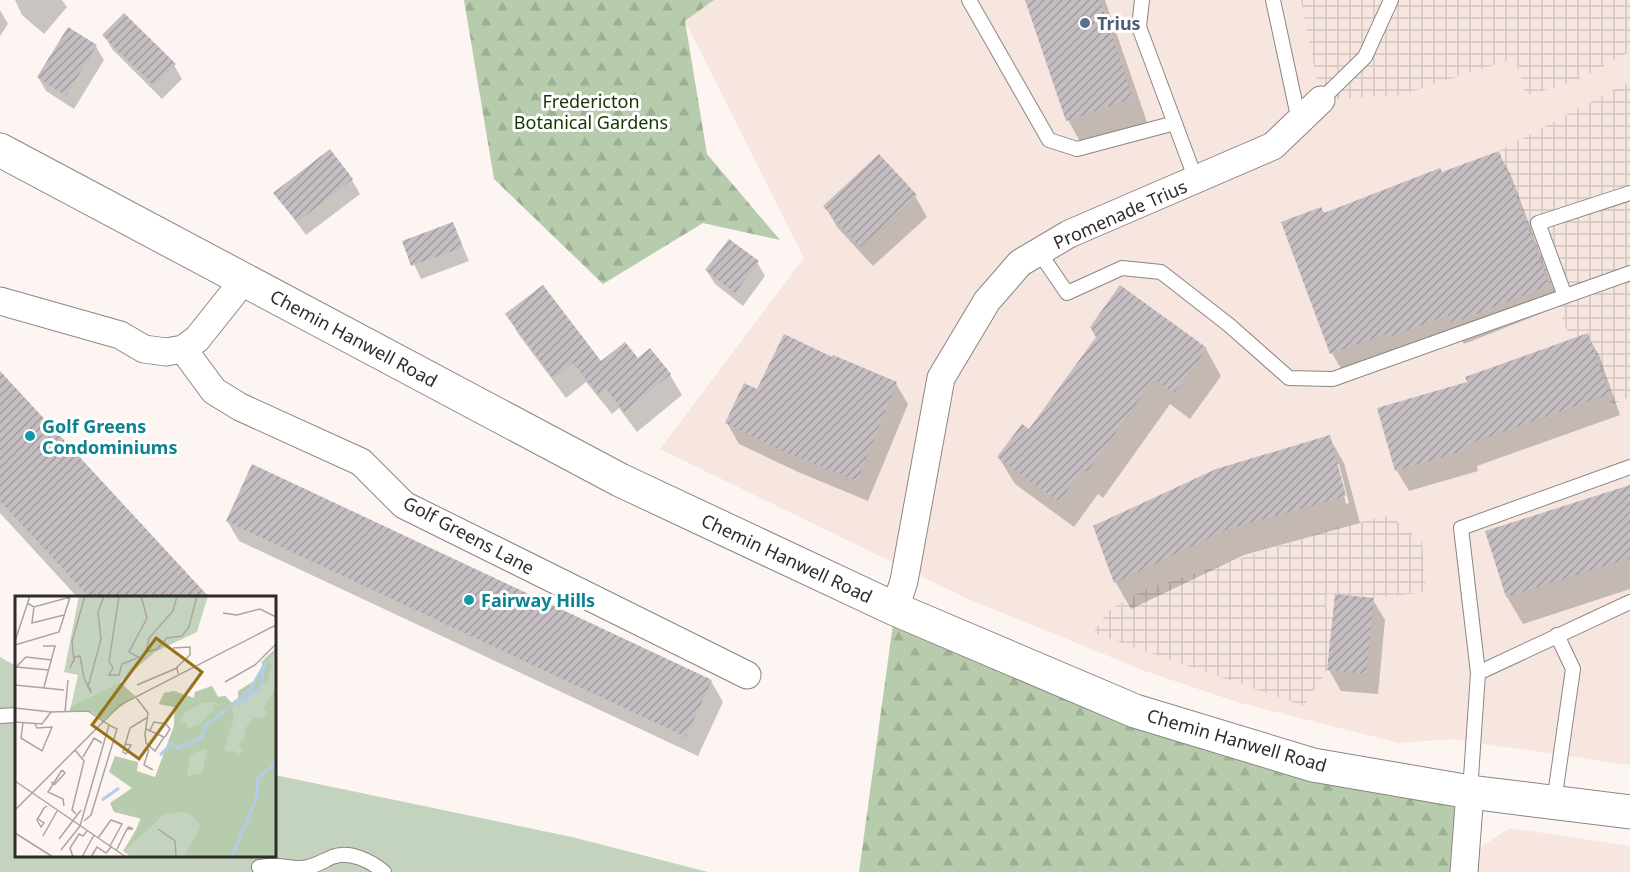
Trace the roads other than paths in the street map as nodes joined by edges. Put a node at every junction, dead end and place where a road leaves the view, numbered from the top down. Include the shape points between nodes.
1 (969, 0) edge
2 (1142, 0) edge
3 (1273, 0) edge
4 (1391, 0) edge
5 (1321, 99) joint
6 (1299, 121) junction
7 (1175, 123) junction
8 (0, 150) edge
9 (1196, 180) junction
10 (1630, 193) edge
11 (1039, 252) junction
12 (1630, 273) edge
13 (244, 280) junction
14 (1564, 296) junction
15 (0, 301) edge
16 (183, 349) junction
17 (1630, 467) edge
18 (1630, 602) edge
19 (895, 609) junction
20 (1557, 635) junction
21 (1478, 673) junction
22 (747, 675) dead end
23 (15, 715) edge
24 (0, 716) edge
25 (1470, 792) junction
26 (1554, 802) junction
27 (1630, 812) edge
28 (258, 865) edge
29 (315, 869) edge
30 (384, 872) edge
31 (1464, 872) edge

1 - 7 lane via 1049,140 1077,149
2 - 7 lane via 1139,27
3 - 6 lane
4 - 5 lane via 1365,57
5 - 6 street, Promenade Trius
6 - 9 street, Promenade Trius via 1274,146
7 - 9 lane
8 - 13 main road, Chemin Hanwell Road
9 - 11 street, Promenade Trius via 1069,234
10 - 14 lane via 1538,223
11 - 14 lane via 1067,292 1122,268 1161,272 1289,378 1334,379
11 - 19 street, Promenade Trius via 1020,263 987,301 942,378 906,571
12 - 14 lane
13 - 16 street via 197,339
13 - 19 main road, Chemin Hanwell Road via 620,480
15 - 16 street via 120,335 144,349
16 - 22 street, Golf Greens Lane via 214,391 240,407 362,462 404,505
17 - 21 lane via 1461,528
18 - 20 lane
19 - 25 main road, Chemin Hanwell Road via 1135,711 1313,765
20 - 21 lane
20 - 26 lane via 1573,669
21 - 25 lane
23 - 24 lane
25 - 26 main road, Chemin Hanwell Road
25 - 31 street
26 - 27 main road, Chemin Hanwell Road
28 - 29 lane
29 - 30 lane via 334,856 345,854

